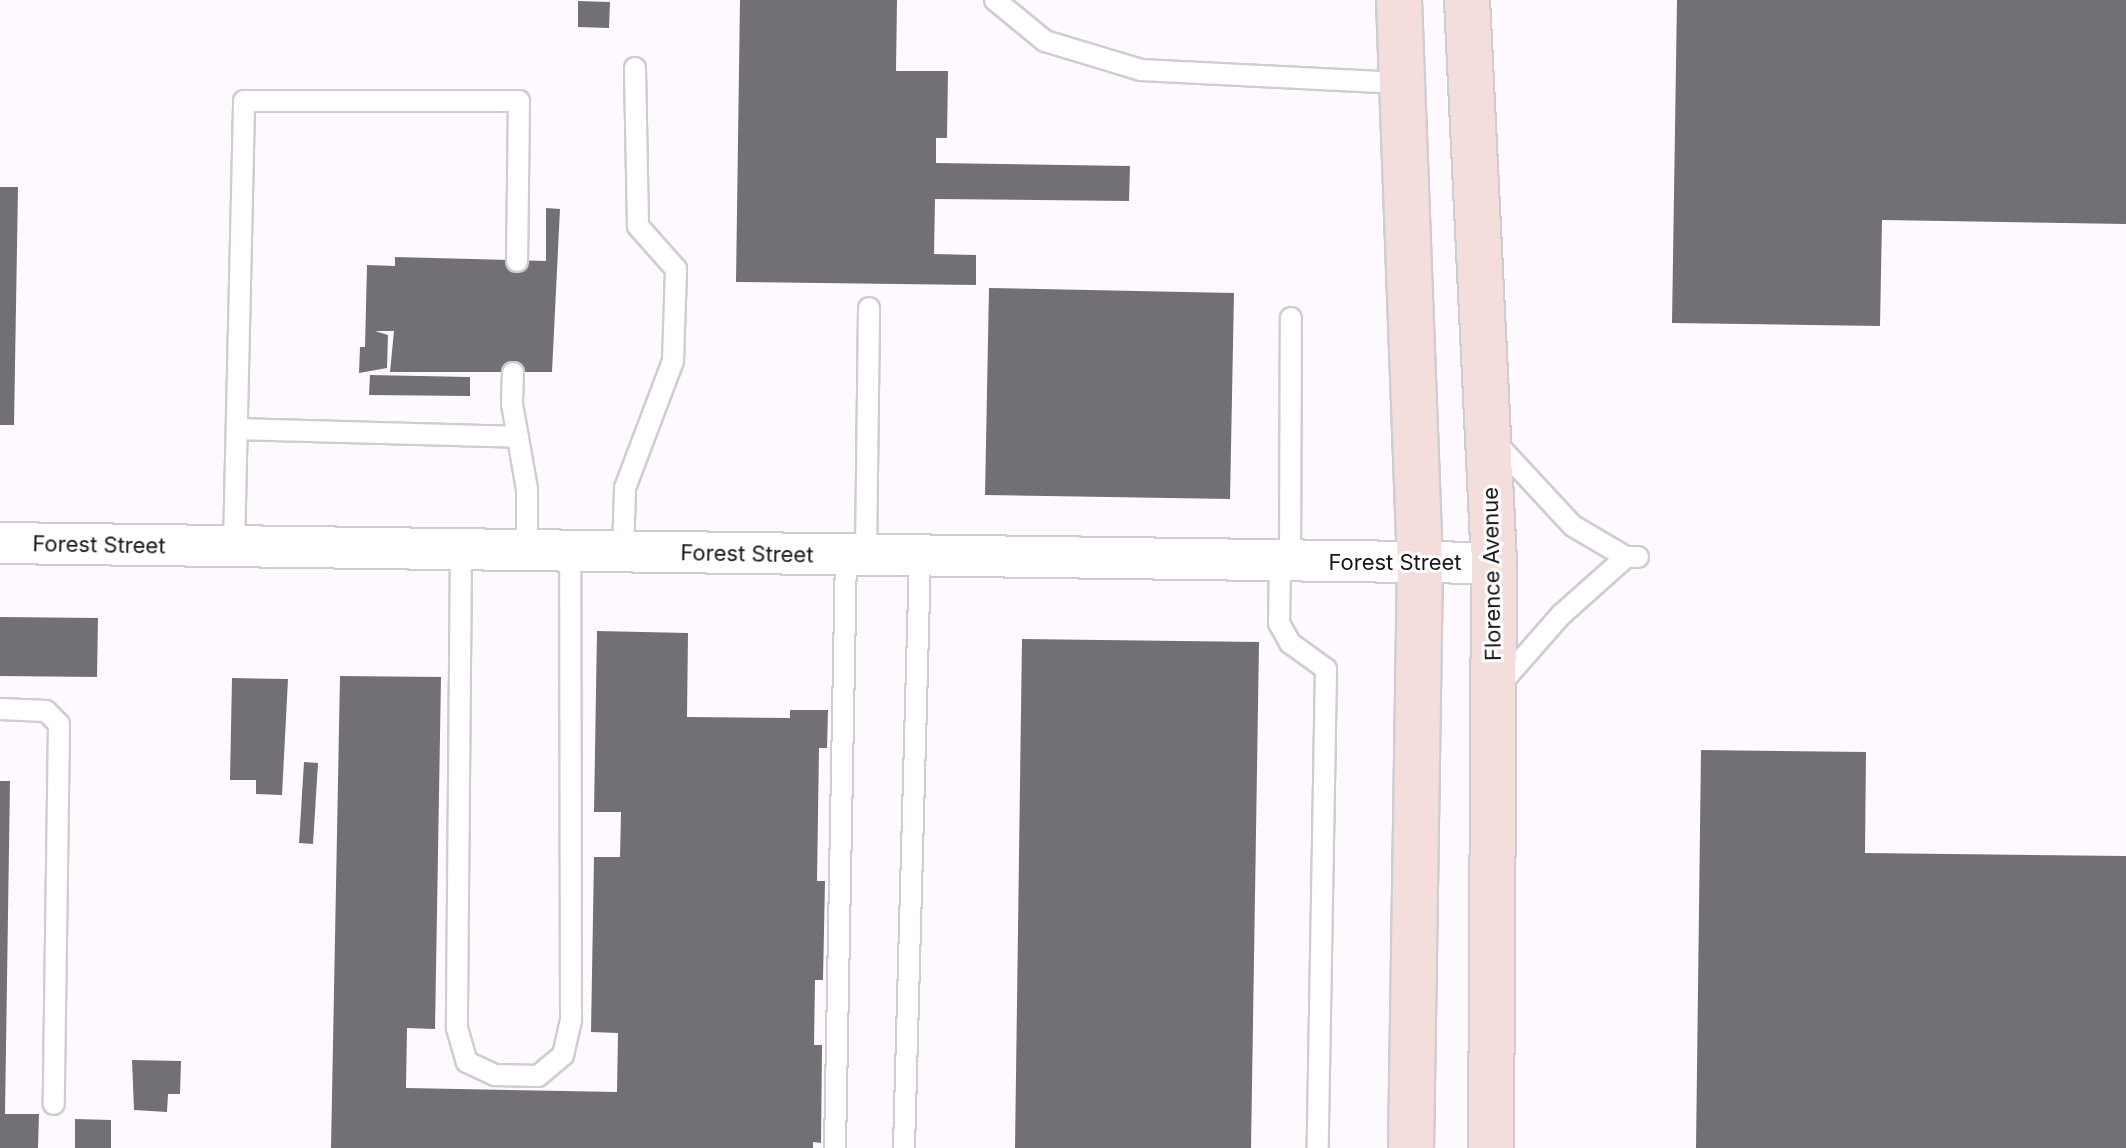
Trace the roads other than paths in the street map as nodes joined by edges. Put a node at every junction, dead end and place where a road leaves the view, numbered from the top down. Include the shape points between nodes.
1 (995, 0) edge
2 (1399, 0) edge
3 (1467, 0) edge
4 (635, 68) dead end
5 (1400, 83) junction
6 (1474, 124) junction
7 (517, 261) dead end
8 (869, 308) dead end
9 (1291, 318) dead end
10 (513, 373) dead end
11 (237, 429) junction
12 (1488, 435) junction
13 (518, 437) junction
14 (0, 543) edge
15 (234, 547) junction
16 (461, 550) junction
17 (527, 551) junction
18 (570, 552) junction
19 (623, 553) junction
20 (856, 556) junction
21 (920, 557) junction
22 (1285, 562) junction
23 (1494, 563) junction
24 (1420, 564) junction
25 (1494, 692) junction
26 (0, 709) edge
27 (54, 1104) dead end
28 (835, 1148) edge
29 (904, 1148) edge
30 (1318, 1148) edge
31 (1411, 1148) edge
32 (1491, 1148) edge

1 - 5 lane via 1045,41 1141,70
2 - 5 main road
3 - 6 main road, Florence Avenue
4 - 19 lane via 638,226 676,269 673,361 625,488
5 - 6 main road via 1460,103
5 - 24 main road
6 - 12 main road, Florence Avenue
7 - 11 lane via 519,101 244,101
8 - 20 lane
9 - 22 lane
10 - 13 lane
11 - 13 lane
11 - 15 lane
12 - 23 main road, Florence Avenue
12 - 25 lane via 1573,526 1632,557 1561,615
13 - 17 lane via 527,489
14 - 15 street, Forest Street
15 - 16 street, Forest Street
16 - 17 street, Forest Street
16 - 18 lane via 457,1028 467,1062 495,1075 538,1076 563,1055 571,1019
17 - 18 street, Forest Street
18 - 19 street, Forest Street
19 - 20 street, Forest Street
20 - 21 street, Forest Street
20 - 28 lane
21 - 22 street, Forest Street
21 - 29 lane
22 - 24 street, Forest Street
22 - 30 lane via 1279,623 1290,643 1326,669
23 - 24 street, Forest Street
23 - 25 main road, Florence Avenue
24 - 31 main road
25 - 32 main road, Florence Avenue
26 - 27 lane via 46,711 59,724

